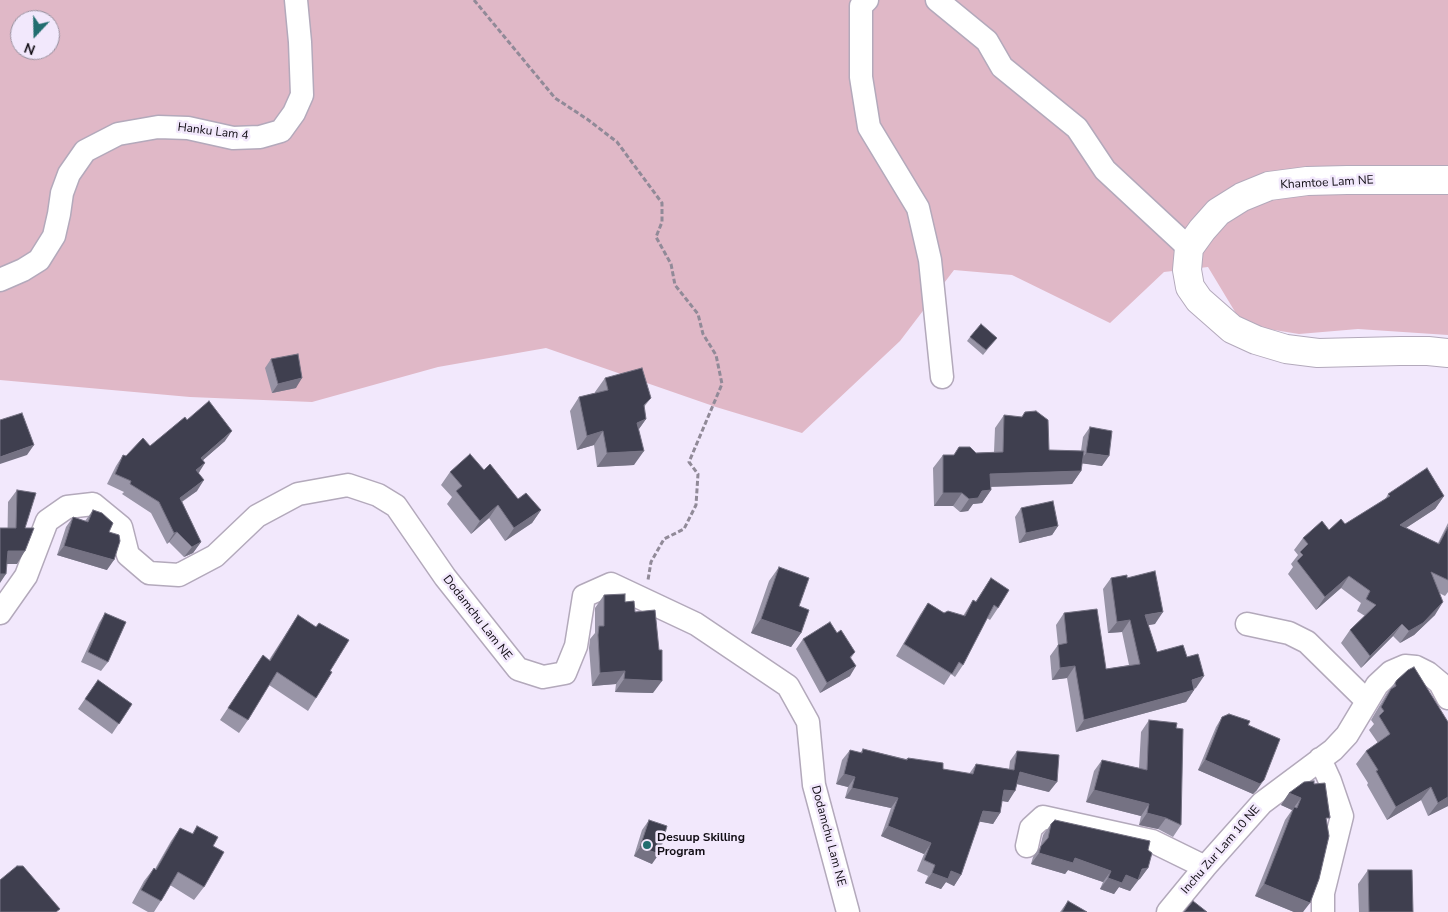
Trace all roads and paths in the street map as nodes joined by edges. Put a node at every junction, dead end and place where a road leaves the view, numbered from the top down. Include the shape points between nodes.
1 (296, 0) edge
2 (474, 0) edge
3 (866, 0) edge
4 (937, 0) edge
5 (1448, 180) edge
6 (1189, 248) junction
7 (0, 280) edge
8 (1448, 353) edge
9 (942, 377) dead end
10 (645, 600) junction
11 (0, 613) edge
12 (1247, 624) dead end
13 (1448, 698) edge
14 (1366, 701) junction
15 (1320, 759) junction
16 (1027, 846) dead end
17 (1205, 867) junction
18 (848, 912) edge
19 (1168, 912) edge
20 (1323, 912) edge

1 - 7 street, Hanku Lam 4 via 302,95 281,131 260,137 234,138 188,128 158,127 118,134 93,147 85,152 70,174 62,193 54,236 39,260
2 - 10 path via 555,98 616,142 662,203 662,222 656,237 670,264 674,285 698,314 703,334 716,355 722,384 689,462 698,474 696,505 684,529 664,539 651,562
3 - 9 street via 861,6 861,77 869,127 918,208 930,260
4 - 6 street via 987,41 1002,67 1077,128 1105,170
5 - 6 main road, Khamtoe Lam NE via 1307,181 1269,186 1218,212
6 - 8 main road via 1187,270 1190,287 1199,300 1232,328 1256,340 1286,349 1318,353 1400,350
10 - 11 street, Dodamchu Lam NE via 611,584 584,596 576,646 565,673 542,677 518,669 445,578 396,506 378,495 348,486 298,494 257,516 215,556 179,575 149,573 128,555 121,527 94,504 67,507 47,522 26,576
10 - 18 street, Dodamchu Lam NE via 696,624 788,686 808,722 814,785
12 - 14 street via 1289,632 1306,642
13 - 14 street, Inchu Zur Lam 10 NE via 1440,683 1428,673 1416,666 1405,666 1391,672
14 - 15 street, Inchu Zur Lam 10 NE via 1347,735
15 - 17 street, Inchu Zur Lam 10 NE via 1262,804
15 - 20 street via 1342,816 1322,894
16 - 17 street via 1031,828 1043,818 1152,841
17 - 19 street, Inchu Zur Lam 10 NE

